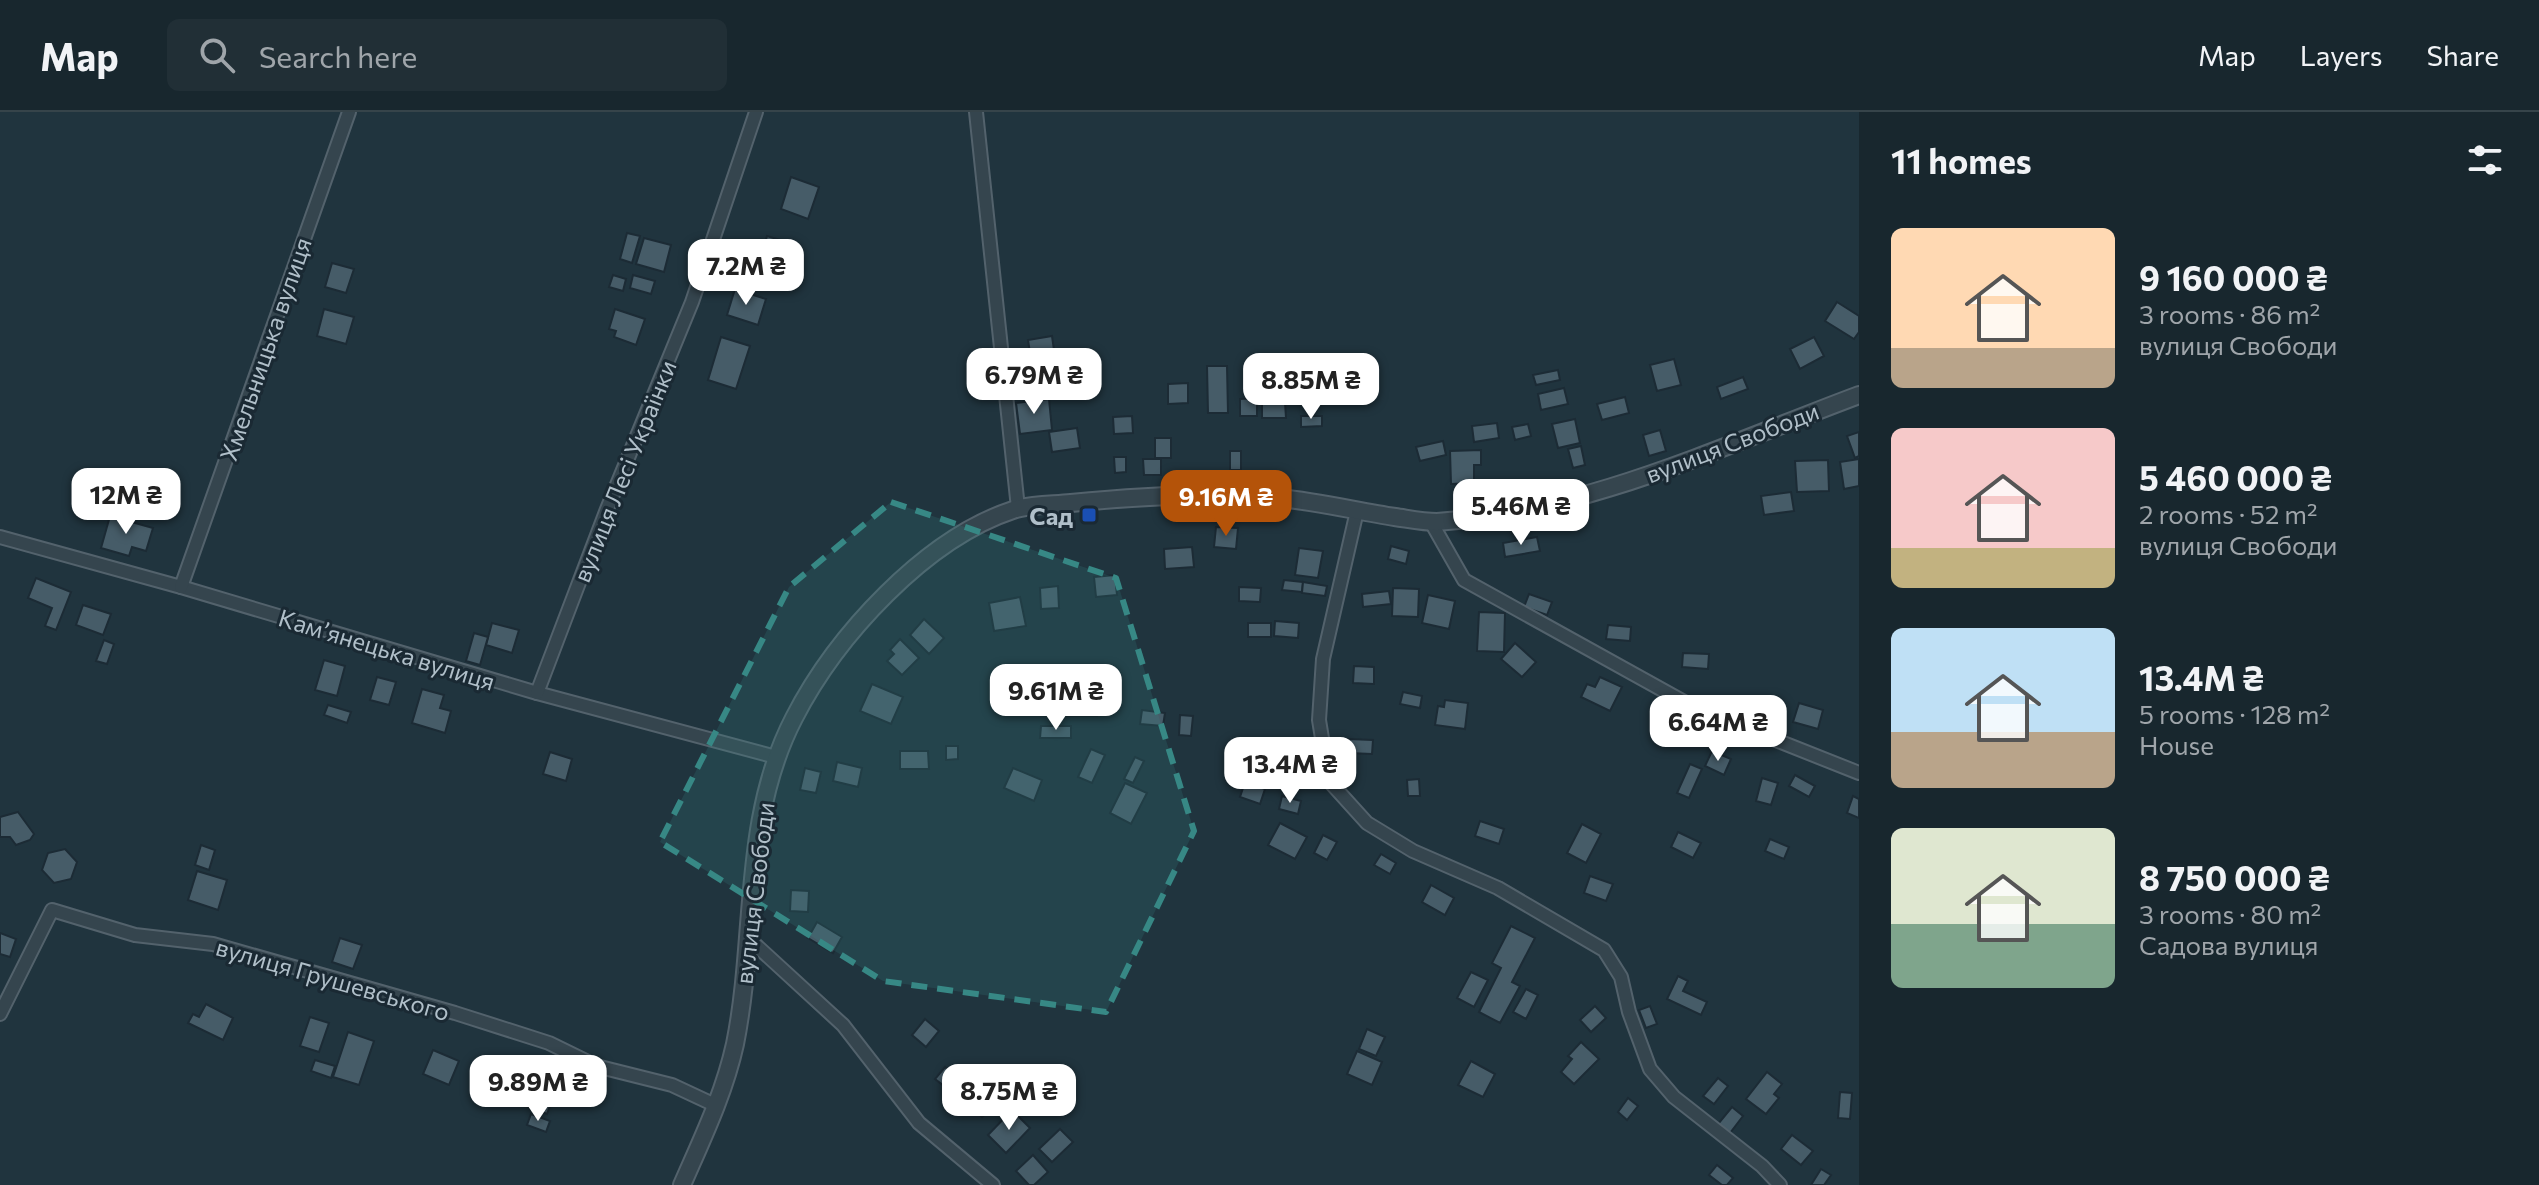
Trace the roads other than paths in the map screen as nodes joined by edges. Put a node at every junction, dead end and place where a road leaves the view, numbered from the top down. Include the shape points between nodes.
1 (349, 112) edge
2 (756, 112) edge
3 (976, 112) edge
4 (1859, 395) edge
5 (1018, 508) junction
6 (1357, 511) junction
7 (1431, 522) junction
8 (0, 537) edge
9 (181, 587) junction
10 (537, 693) junction
11 (776, 757) junction
12 (1859, 773) edge
13 (747, 937) junction
14 (0, 1014) edge
15 (717, 1106) junction
16 (682, 1185) edge
17 (993, 1185) edge
18 (1780, 1185) edge

1 - 9 street, Хмельницька вулиця
2 - 10 street, вулиця Лесі Українки via 692,302
3 - 5 street
4 - 7 street, вулиця Свободи via 1612,486 1500,515
5 - 6 street, вулиця Свободи via 1143,496 1280,498
5 - 11 street, вулиця Свободи via 970,527 915,568 842,642 795,715
6 - 7 street, вулиця Свободи
6 - 18 street via 1323,659 1319,720 1329,781 1367,823 1413,851 1498,888 1604,950 1621,977 1650,1069 1674,1097
7 - 12 street via 1464,580 1695,708
8 - 9 street, Камʼянецька вулиця
9 - 10 street, Камʼянецька вулиця
10 - 11 street, Камʼянецька вулиця
11 - 13 street, вулиця Свободи via 757,829
13 - 15 street, вулиця Свободи via 734,1046
13 - 17 street via 843,1025 919,1123
14 - 15 street, вулиця Грушевського via 52,910 135,935 213,944 455,1013 549,1043 596,1066 672,1085
15 - 16 street, вулиця Свободи

